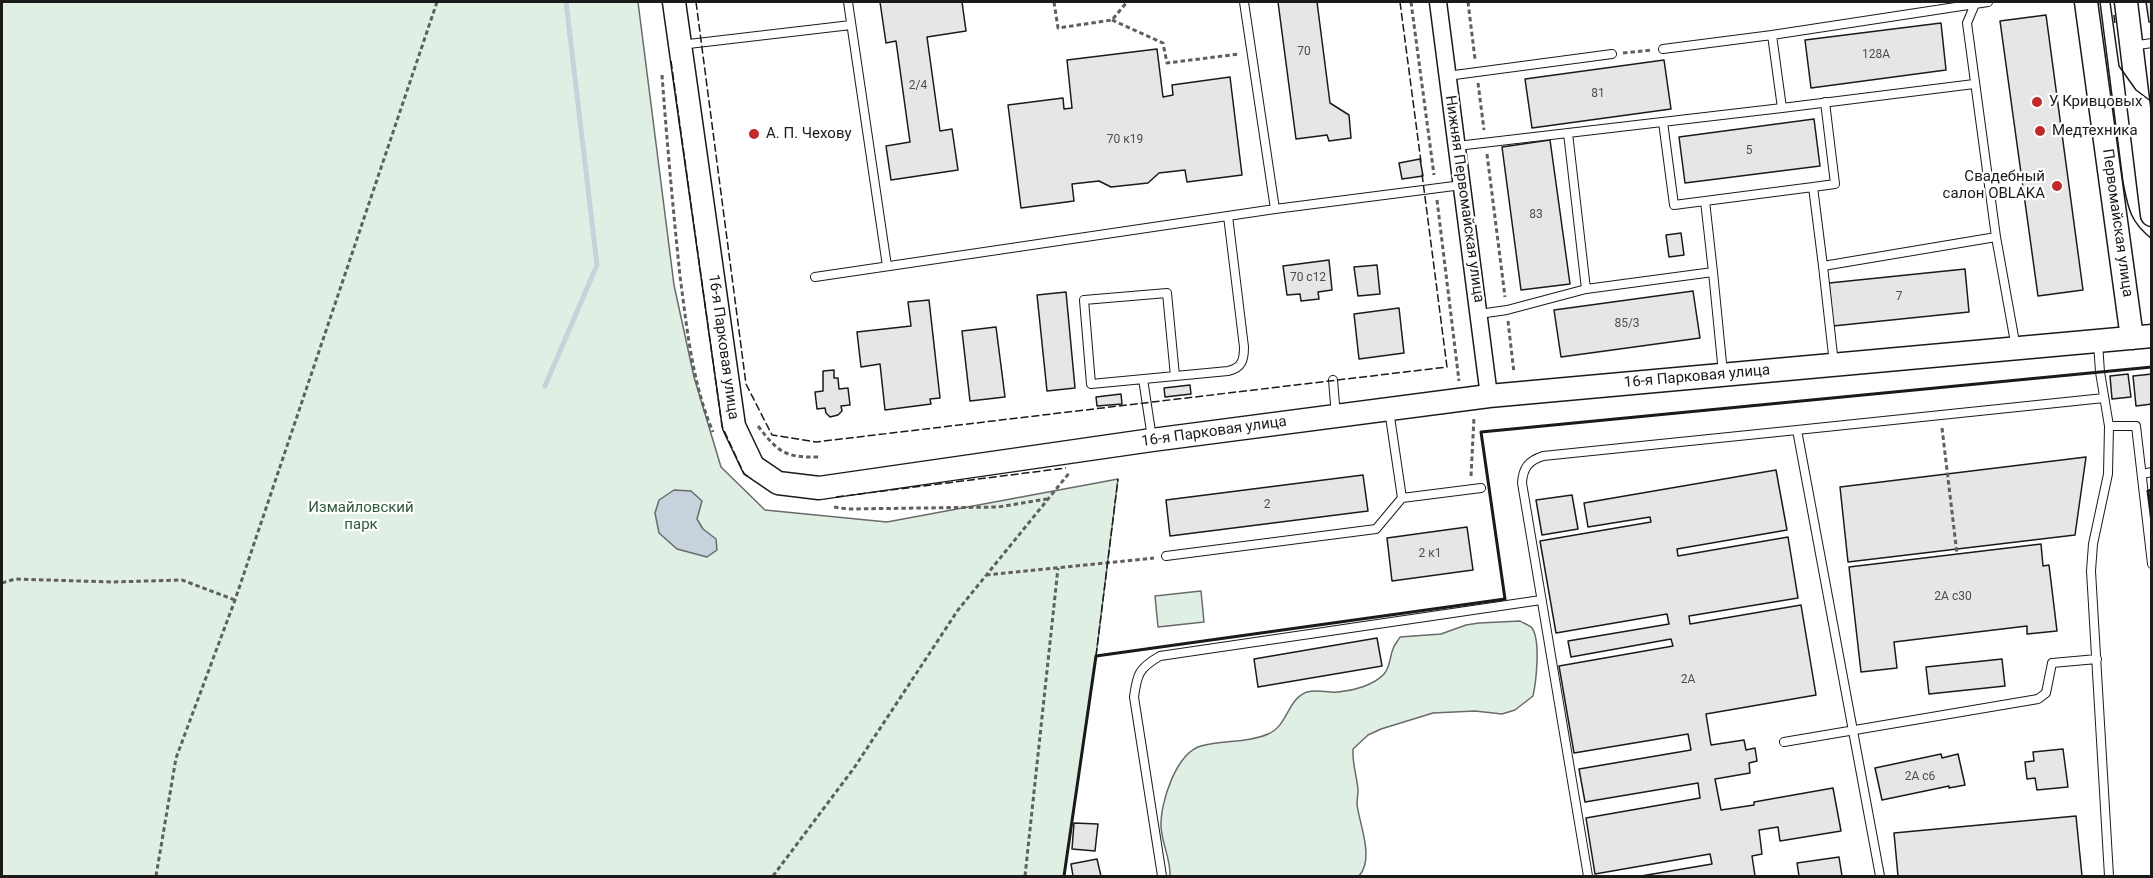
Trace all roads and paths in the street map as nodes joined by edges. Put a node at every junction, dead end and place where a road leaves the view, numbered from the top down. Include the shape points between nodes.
1 (436, 2) edge
2 (674, 2) edge
3 (848, 2) edge
4 (1054, 2) edge
5 (1127, 2) edge
6 (1244, 2) edge
7 (1438, 2) edge
8 (1467, 2) edge
9 (1988, 2) edge
10 (2086, 2) edge
11 (2126, 2) edge
12 (1975, 3) junction
13 (1112, 20) junction
14 (851, 25) junction
15 (1772, 35) junction
16 (2141, 44) edge
17 (680, 45) junction
18 (1663, 49) joint
19 (1252, 52) junction
20 (1612, 54) joint
21 (1476, 72) junction
22 (662, 75) dead end
23 (1447, 76) junction
24 (1974, 84) junction
25 (1825, 102) junction
26 (1782, 108) junction
27 (1664, 122) junction
28 (1568, 132) junction
29 (1486, 143) junction
30 (1457, 146) junction
31 (1462, 185) junction
32 (1813, 187) junction
33 (1705, 201) junction
34 (1275, 209) junction
35 (2151, 215) edge
36 (1228, 216) junction
37 (1996, 237) junction
38 (886, 266) junction
39 (1823, 266) junction
40 (1713, 272) junction
41 (815, 277) dead end
42 (1586, 289) junction
43 (1507, 310) junction
44 (1479, 314) junction
45 (2142, 337) edge
46 (2097, 341) junction
47 (2016, 349) junction
48 (1834, 365) junction
49 (1514, 373) dead end
50 (1724, 375) junction
51 (1175, 376) junction
52 (1143, 379) junction
53 (1333, 380) dead end
54 (2104, 398) junction
55 (1482, 404) junction
56 (1389, 409) junction
57 (1941, 415) junction
58 (1336, 416) junction
59 (2109, 426) junction
60 (1797, 430) junction
61 (716, 438) dead end
62 (1152, 440) junction
63 (1073, 468) dead end
64 (2151, 472) edge
65 (2142, 474) junction
66 (1481, 488) dead end
67 (1470, 490) junction
68 (1402, 498) junction
69 (1047, 499) junction
70 (824, 505) dead end
71 (1957, 554) dead end
72 (1166, 556) joint
73 (2151, 564) edge
74 (1058, 568) junction
75 (986, 575) junction
76 (2, 583) edge
77 (235, 600) junction
78 (1541, 600) junction
79 (2097, 659) junction
80 (1853, 730) junction
81 (1784, 742) dead end
82 (156, 876) edge
83 (774, 876) edge
84 (1024, 876) edge
85 (1162, 876) edge
86 (1588, 876) edge
87 (1880, 876) edge
88 (2109, 876) edge

1 - 77 path
2 - 17 main road, 16-я Парковая улица
3 - 14 lane
4 - 13 path via 1058,28
5 - 13 path
6 - 19 lane
7 - 23 street, Нижняя Первомайская улица
8 - 21 path
9 - 12 lane
10 - 45 main road, Первомайская улица
11 - 16 main road
12 - 15 lane
12 - 24 lane via 1967,23
13 - 19 path via 1163,43 1167,63
14 - 17 lane
14 - 38 lane
15 - 18 lane
15 - 26 lane
16 - 35 main road
17 - 62 main road, 16-я Парковая улица via 735,426 753,466 778,483 819,488
18 - 20 path
19 - 34 lane
20 - 21 lane
21 - 23 lane
21 - 29 path
22 - 61 path via 687,335 704,410
23 - 30 street, Нижняя Первомайская улица
24 - 25 lane
24 - 37 lane
25 - 26 lane
25 - 32 lane via 1835,184
26 - 27 lane
27 - 28 lane
27 - 33 lane via 1674,205
28 - 29 lane
28 - 42 lane
29 - 30 lane
29 - 43 path
30 - 31 street, Нижняя Первомайская улица
31 - 34 lane
31 - 44 street, Нижняя Первомайская улица
32 - 33 lane
32 - 39 lane
33 - 40 lane
34 - 36 lane
36 - 38 lane
36 - 51 lane via 1244,347 1242,363 1228,371
37 - 39 lane
37 - 47 lane
38 - 41 lane
39 - 48 lane
40 - 42 lane
40 - 50 lane
42 - 43 lane
43 - 44 lane
43 - 49 path
44 - 55 street, Нижняя Первомайская улица
45 - 46 main road, 16-я Парковая улица
46 - 47 main road, 16-я Парковая улица
46 - 54 lane
47 - 48 main road, 16-я Парковая улица
48 - 50 main road, 16-я Парковая улица
50 - 55 main road, 16-я Парковая улица
51 - 52 lane
51 - 52 lane via 1167,293 1084,300 1091,384
52 - 62 lane
53 - 58 lane
54 - 57 lane
54 - 59 lane
55 - 56 main road, 16-я Парковая улица
55 - 67 path
56 - 58 main road, 16-я Парковая улица
56 - 68 lane
57 - 60 lane
57 - 71 path
58 - 62 main road, 16-я Парковая улица
59 - 65 lane via 2136,426
59 - 79 lane via 2108,474 2091,571
60 - 78 lane via 1531,460 1523,470 1522,483
60 - 80 lane
63 - 69 path
64 - 65 lane
65 - 73 lane
66 - 67 lane
67 - 68 lane
68 - 72 lane via 1376,529
69 - 70 path via 998,507 928,509 847,509
69 - 75 path
72 - 74 path
74 - 75 path
74 - 84 path
75 - 83 path via 958,609 854,768
76 - 77 path via 15,579 183,579
77 - 82 path via 176,758
78 - 85 lane via 1160,656 1146,664 1137,677 1134,697
78 - 86 lane
79 - 80 lane via 2052,663 2046,693 2038,699
79 - 88 lane
80 - 81 lane
80 - 87 lane

